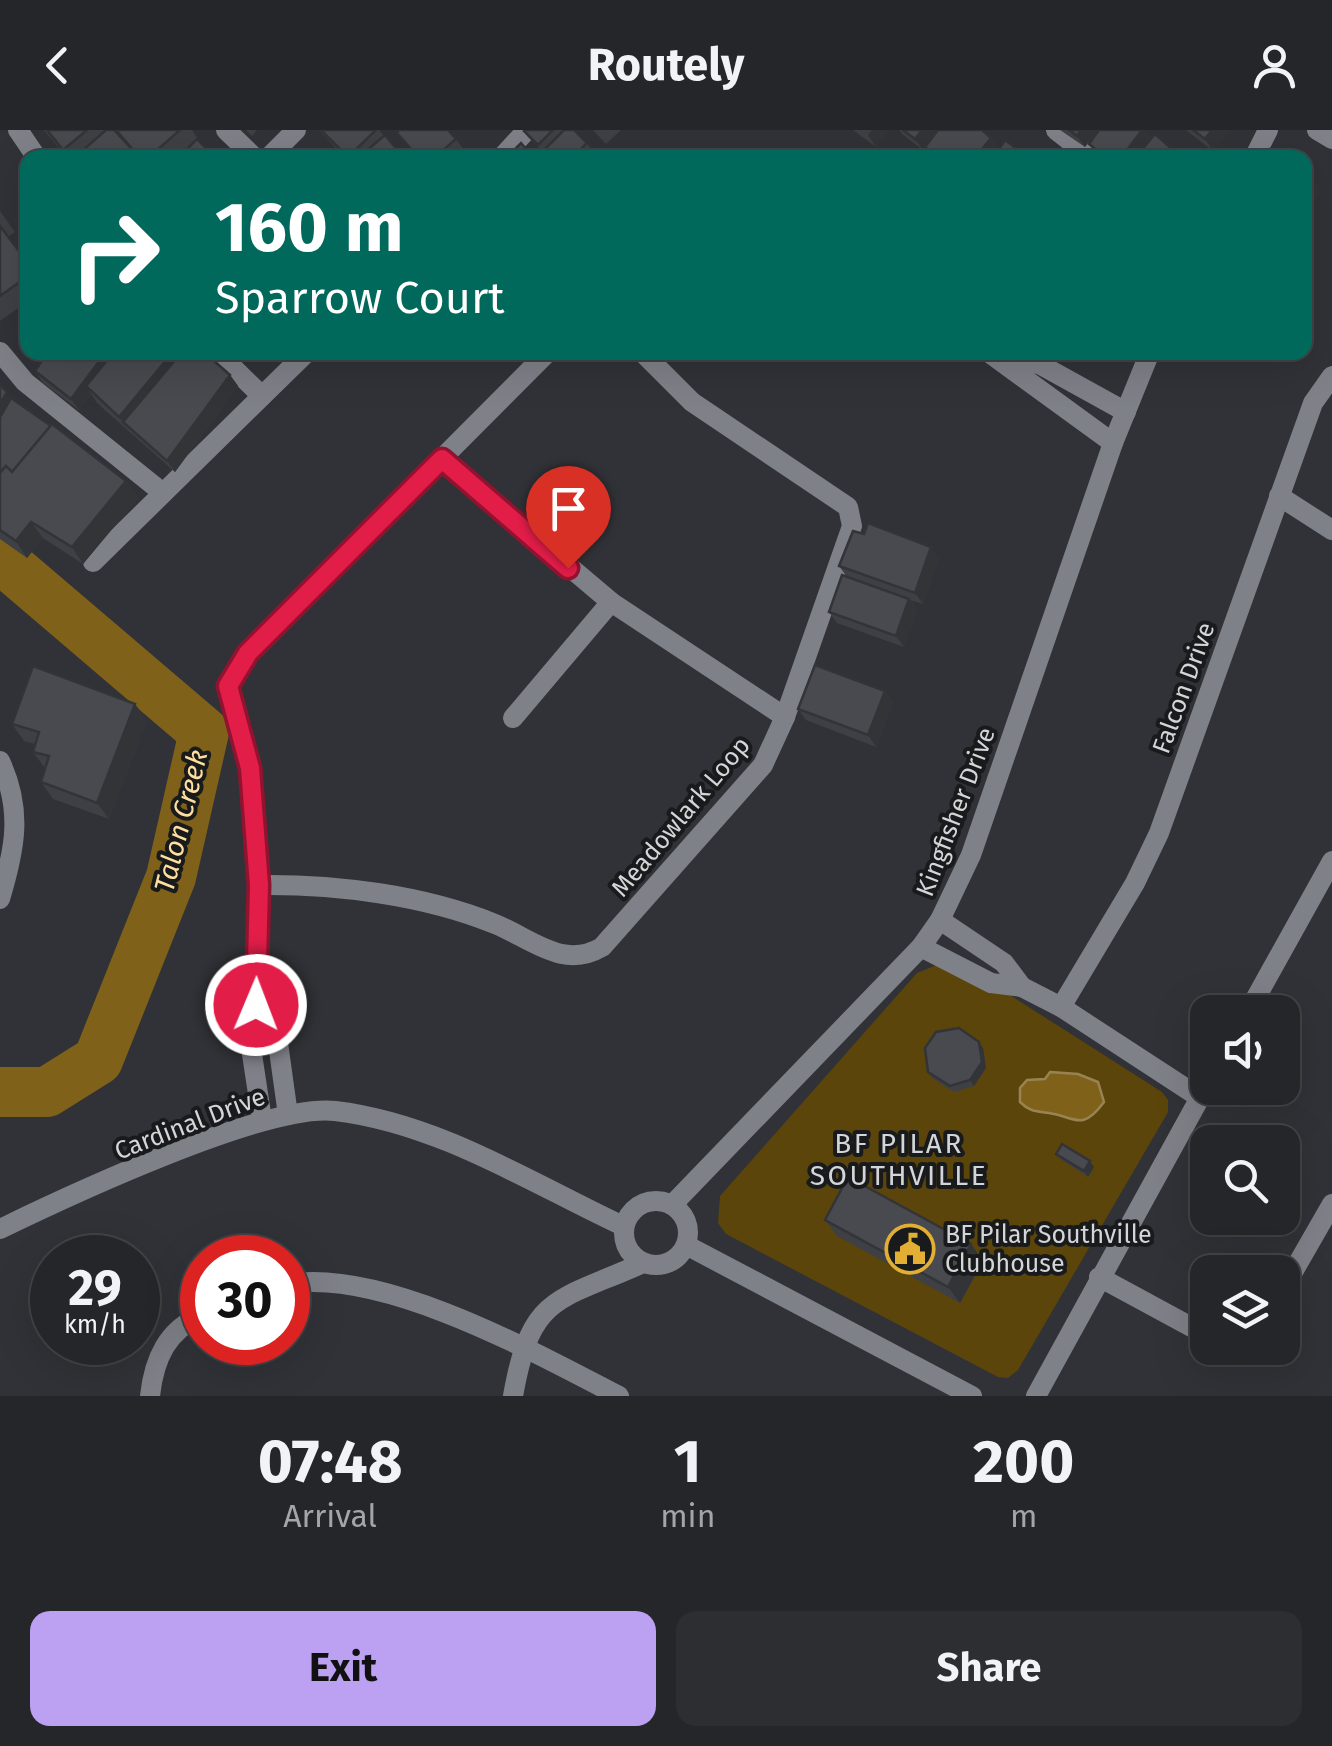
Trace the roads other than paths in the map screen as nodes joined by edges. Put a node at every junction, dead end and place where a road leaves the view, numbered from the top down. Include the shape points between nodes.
1 (226, 130) edge
2 (296, 130) edge
3 (527, 130) edge
4 (1056, 130) edge
5 (1317, 130) edge
6 (1332, 139) edge
7 (247, 150) edge
8 (276, 150) edge
9 (508, 150) edge
10 (1082, 150) edge
11 (0, 352) edge
12 (225, 360) edge
13 (299, 360) edge
14 (540, 360) edge
15 (650, 360) edge
16 (999, 360) edge
17 (1024, 360) edge
18 (1147, 360) edge
19 (1332, 376) edge
20 (262, 396) junction
21 (1126, 412) junction
22 (1113, 443) junction
23 (442, 459) junction
24 (162, 493) junction
25 (1279, 496) junction
26 (1332, 530) edge
27 (93, 562) dead end
28 (611, 602) junction
29 (786, 717) junction
30 (513, 718) dead end
31 (0, 761) edge
32 (1332, 860) edge
33 (259, 885) junction
34 (0, 899) edge
35 (940, 920) junction
36 (921, 947) junction
37 (1022, 987) junction
38 (1257, 995) edge
39 (256, 1005) junction
40 (1061, 1008) junction
41 (1190, 1082) edge
42 (1195, 1105) edge
43 (288, 1115) junction
44 (262, 1120) junction
45 (1332, 1204) edge
46 (672, 1205) junction
47 (623, 1226) junction
48 (0, 1229) edge
49 (686, 1245) junction
50 (1300, 1260) edge
51 (643, 1263) junction
52 (1099, 1277) junction
53 (310, 1282) edge
54 (1190, 1326) edge
55 (180, 1328) edge
56 (522, 1345) junction
57 (150, 1396) edge
58 (512, 1396) edge
59 (619, 1396) edge
60 (972, 1396) edge
61 (1036, 1396) edge

1 - 7 street
2 - 8 street
3 - 9 street
4 - 10 street
5 - 6 street
11 - 24 street via 25,382
12 - 20 street
13 - 20 street
14 - 23 street
15 - 29 street, Meadowlark Loop via 692,402 848,507 852,526
16 - 22 street
17 - 21 street
18 - 21 street, Kingfisher Drive
19 - 25 street, Falcon Drive via 1312,403
20 - 24 street
21 - 22 street, Kingfisher Drive
22 - 35 street, Kingfisher Drive via 971,855
23 - 28 street
23 - 33 street via 248,653 228,686 250,768
24 - 27 street
25 - 26 street
25 - 40 street, Falcon Drive via 1158,833
28 - 29 street
28 - 30 street
29 - 33 street, Meadowlark Loop via 763,765 602,947 586,956 566,956 433,906 309,884
31 - 34 street via 17,815
32 - 38 street
33 - 39 street
35 - 36 street, Kingfisher Drive
35 - 37 street via 1004,963
36 - 37 street via 991,983
36 - 46 street, Kingfisher Drive
37 - 40 street
39 - 43 street via 277,1036
39 - 44 street via 250,1041
40 - 41 street
42 - 52 street
43 - 44 street, Cardinal Drive
43 - 47 street, Cardinal Drive via 331,1110 389,1121
44 - 48 street, Cardinal Drive
45 - 50 street
46 - 47 street via 643,1202
46 - 49 street via 684,1216
47 - 51 street via 624,1242
49 - 51 street via 668,1263
49 - 60 street
51 - 56 street via 556,1302 533,1322
52 - 54 street
52 - 61 street
53 - 56 street via 368,1287
55 - 57 street via 164,1344
56 - 58 street
56 - 59 street

